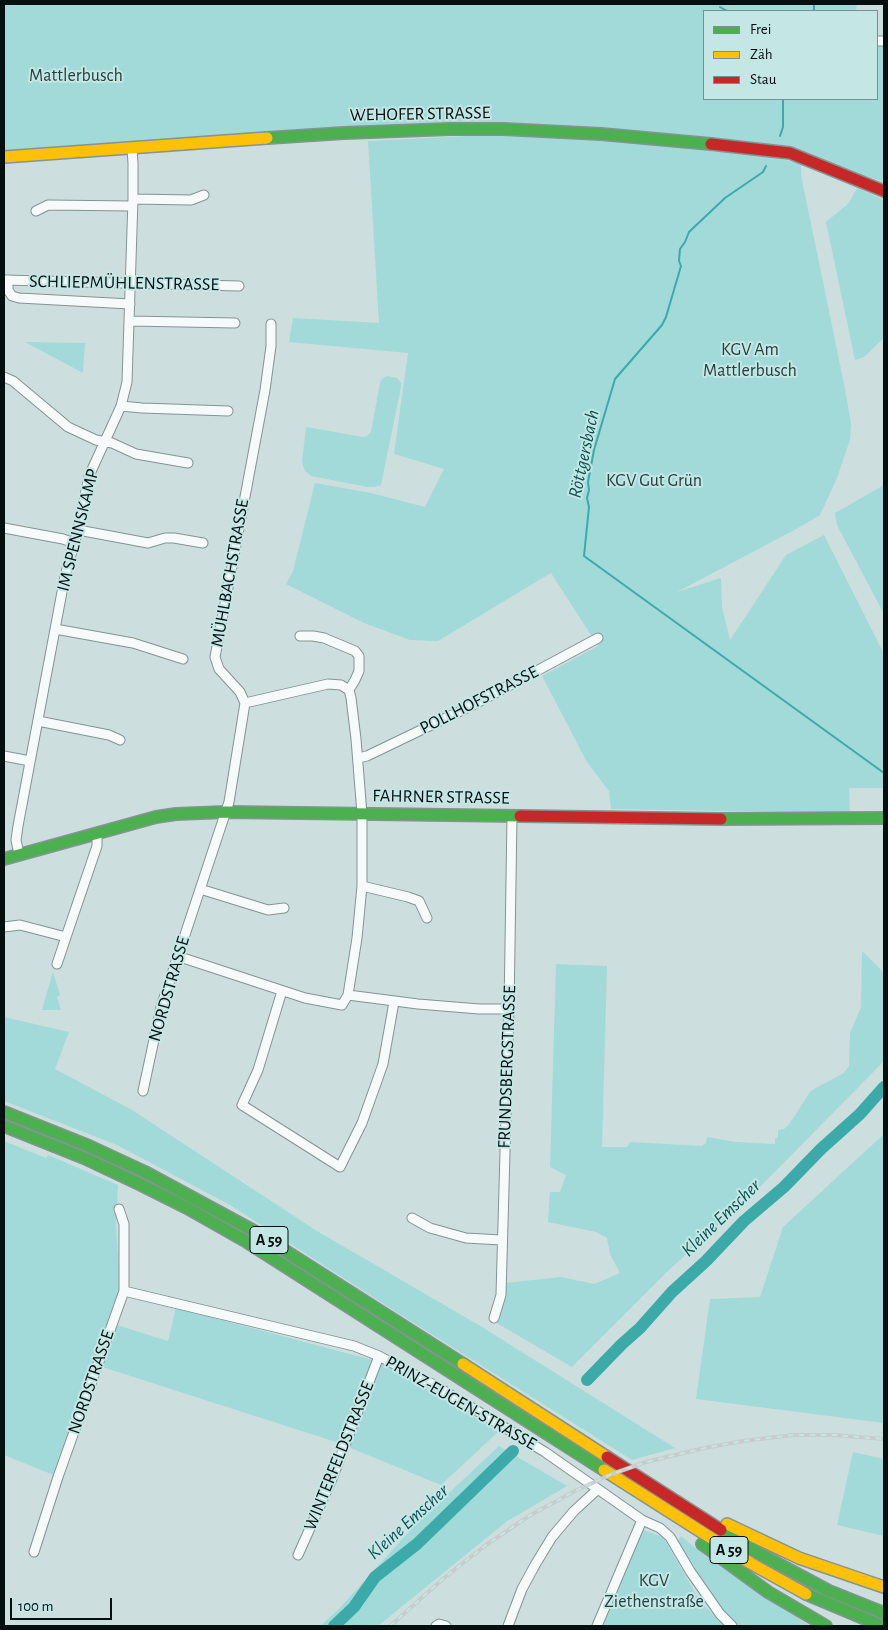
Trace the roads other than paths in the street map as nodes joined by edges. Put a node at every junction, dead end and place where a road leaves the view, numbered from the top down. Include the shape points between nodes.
1 (132, 149) junction
2 (4, 157) edge
3 (884, 191) edge
4 (204, 195) dead end
5 (132, 203) junction
6 (36, 211) dead end
7 (6, 280) edge
8 (130, 283) junction
9 (239, 286) dead end
10 (130, 304) junction
11 (130, 321) junction
12 (235, 323) dead end
13 (271, 324) dead end
14 (4, 377) edge
15 (121, 406) junction
16 (228, 411) dead end
17 (104, 442) junction
18 (188, 463) dead end
19 (4, 528) edge
20 (78, 530) junction
21 (74, 543) junction
22 (203, 543) dead end
23 (55, 629) junction
24 (300, 636) dead end
25 (598, 638) dead end
26 (183, 659) dead end
27 (349, 690) junction
28 (245, 703) junction
29 (38, 721) junction
30 (120, 740) dead end
31 (4, 756) edge
32 (358, 758) junction
33 (30, 761) junction
34 (226, 812) junction
35 (362, 814) junction
36 (512, 816) junction
37 (884, 818) edge
38 (97, 833) junction
39 (19, 854) junction
40 (4, 859) edge
41 (362, 886) junction
42 (200, 889) junction
43 (284, 908) dead end
44 (427, 918) dead end
45 (4, 927) edge
46 (66, 937) junction
47 (177, 956) junction
48 (57, 964) dead end
49 (282, 991) junction
50 (348, 996) junction
51 (394, 1002) junction
52 (509, 1009) junction
53 (143, 1091) dead end
54 (4, 1112) edge
55 (4, 1126) edge
56 (119, 1209) dead end
57 (412, 1218) dead end
58 (501, 1240) junction
59 (124, 1291) junction
60 (494, 1318) dead end
61 (379, 1356) junction
62 (648, 1483) junction
63 (633, 1489) junction
64 (598, 1490) junction
65 (642, 1520) junction
66 (34, 1552) dead end
67 (298, 1555) dead end
68 (884, 1587) edge
69 (884, 1613) edge
70 (436, 1626) edge
71 (446, 1626) edge
72 (508, 1626) edge
73 (598, 1626) edge
74 (732, 1626) edge
75 (826, 1626) edge
76 (882, 1626) edge

1 - 2 main road, WEHOFER STRASSE
1 - 3 main road, WEHOFER STRASSE via 344,133 451,129 601,134 751,147 790,154
1 - 5 street, IM SPENNSKAMP
4 - 5 street via 191,200
5 - 6 street via 48,204
5 - 8 street, IM SPENNSKAMP
7 - 8 street, SCHLIEPMÜHLENSTRASSE
7 - 10 street, SCHLIEPMÜHLENSTRASSE via 12,296 19,298
8 - 9 street, SCHLIEPMÜHLENSTRASSE
8 - 10 street, IM SPENNSKAMP
10 - 11 street, IM SPENNSKAMP
11 - 12 street
11 - 15 street, IM SPENNSKAMP via 127,382
13 - 28 street, MÜHLBACHSTRASSE via 265,390 214,657 219,669 240,692
14 - 17 street via 68,426
15 - 16 street
15 - 17 street, IM SPENNSKAMP
17 - 18 street via 136,454
17 - 20 street, IM SPENNSKAMP via 89,476
19 - 21 street
20 - 21 street, IM SPENNSKAMP
20 - 22 street via 148,543 165,538
21 - 23 street, IM SPENNSKAMP
23 - 26 street via 133,643
23 - 29 street, IM SPENNSKAMP
24 - 27 street via 318,637 360,656 359,671
25 - 32 street, POLLHOFSTRASSE via 465,709
27 - 28 street via 342,684 328,684
27 - 32 street
28 - 34 street
29 - 30 street via 109,734
29 - 33 street, IM SPENNSKAMP
31 - 33 street
32 - 35 street
33 - 39 street, IM SPENNSKAMP via 16,840
34 - 35 main road, FAHRNER STRASSE
34 - 38 main road, FAHRNER STRASSE via 156,817
34 - 42 street, NORDSTRASSE
35 - 36 main road, FAHRNER STRASSE
35 - 41 street
36 - 37 main road, FAHRNER STRASSE
36 - 52 street, FRUNDSBERGSTRASSE
38 - 39 main road, FAHRNER STRASSE
38 - 46 street via 97,846
39 - 40 main road, FAHRNER STRASSE
41 - 44 street via 419,901
41 - 50 street
42 - 43 street via 268,910
42 - 47 street, NORDSTRASSE
45 - 46 street via 20,925
46 - 48 street
47 - 49 street
47 - 53 street, NORDSTRASSE via 161,1007
49 - 50 street via 342,1005
49 - 51 street via 258,1070 242,1105 340,1167 375,1088
50 - 51 street
51 - 52 street
52 - 58 street, FRUNDSBERGSTRASSE
54 - 62 main road, A 59 via 145,1172 254,1231
55 - 63 main road, A 59 via 139,1184 248,1242
56 - 59 street, NORDSTRASSE via 124,1224
57 - 58 street via 430,1228 466,1238
58 - 60 street, FRUNDSBERGSTRASSE via 501,1295
59 - 61 street, PRINZ-EUGEN-STRASSE via 354,1346
59 - 66 street, NORDSTRASSE
61 - 64 street, PRINZ-EUGEN-STRASSE via 517,1435
61 - 67 street, WINTERFELDSTRASSE via 332,1479
62 - 68 main road via 799,1558
62 - 69 main road, A 59 via 750,1548 815,1584
63 - 75 main road via 678,1528 738,1571
63 - 76 main road, A 59 via 752,1564 828,1604
64 - 65 street, PRINZ-EUGEN-STRASSE
64 - 72 street via 574,1510 552,1537 522,1589
65 - 73 street
65 - 74 street, PRINZ-EUGEN-STRASSE via 660,1528 670,1537 720,1614
70 - 71 street

